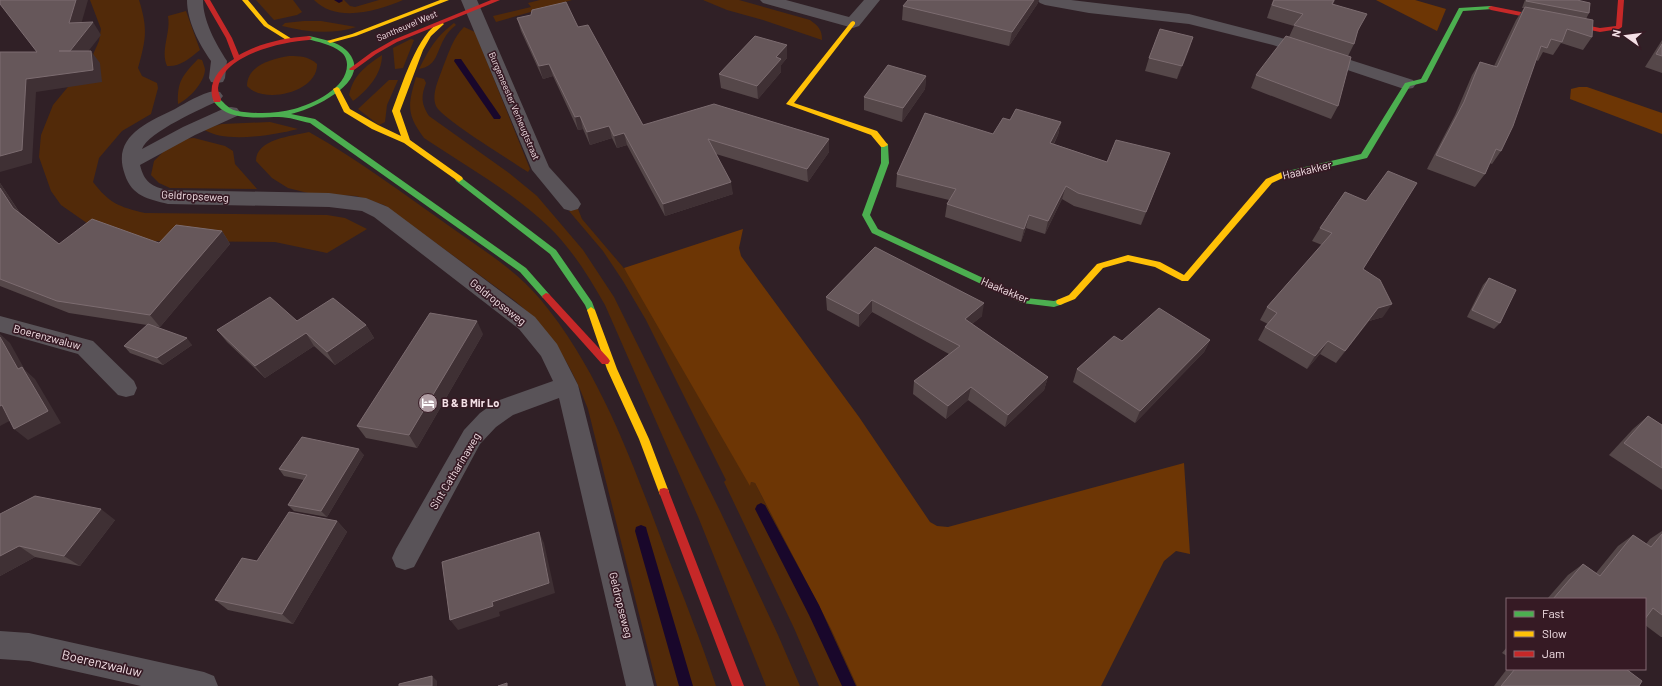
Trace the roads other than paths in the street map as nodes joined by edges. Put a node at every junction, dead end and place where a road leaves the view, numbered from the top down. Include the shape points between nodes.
1 (195, 0) edge
2 (208, 0) edge
3 (245, 0) edge
4 (446, 0) edge
5 (497, 0) edge
6 (768, 0) edge
7 (872, 0) edge
8 (1045, 0) edge
9 (1621, 0) edge
10 (471, 4) edge
11 (444, 22) junction
12 (853, 23) junction
13 (290, 40) junction
14 (330, 41) junction
15 (237, 59) junction
16 (352, 69) junction
17 (218, 78) junction
18 (1407, 84) junction
19 (337, 89) junction
20 (214, 96) junction
21 (231, 112) junction
22 (279, 114) junction
23 (407, 141) junction
24 (129, 163) junction
25 (571, 204) dead end
26 (0, 324) edge
27 (612, 370) junction
28 (567, 385) junction
29 (126, 388) dead end
30 (405, 558) dead end
31 (0, 645) edge
32 (204, 686) edge
33 (640, 686) edge
34 (738, 686) edge

1 - 17 street via 195,10 210,48 219,61
2 - 15 main road via 229,38
3 - 13 main road via 266,25
4 - 14 main road, Santheuvel West via 354,35
5 - 10 main road, Santheuvel West
6 - 12 street
7 - 12 street, Haakakker
8 - 18 street via 1089,8 1189,19 1279,42
9 - 18 main road via 1619,27 1600,30 1486,7 1461,8 1424,81
10 - 11 main road, Santheuvel West
10 - 25 street, Burgemeester Verheugtstraat via 541,170
11 - 16 main road, Santheuvel West via 384,45
11 - 23 main road via 428,35 396,110
12 - 18 main road, Haakakker via 790,104 874,133 885,146 885,163 866,215 875,231 1025,301 1054,304 1072,297 1100,266 1128,258 1157,264 1185,279 1269,181 1282,175 1345,163 1364,156
13 - 14 main road via 309,38
13 - 15 main road via 264,46
14 - 16 main road via 341,46 350,55
15 - 17 main road via 224,69
16 - 19 main road, Santheuvel West
17 - 20 main road via 214,86
19 - 22 main road, Santheuvel West via 310,106
19 - 23 main road via 347,110 375,127
20 - 21 main road via 219,105
20 - 24 street via 173,116 137,140
21 - 22 main road via 253,116
21 - 24 street
22 - 27 main road via 312,121 523,270
23 - 27 main road via 553,252 589,304
24 - 28 street, Geldropseweg via 138,186 148,193 168,197 329,200 366,205 382,212 526,323 549,350
26 - 29 street, Boerenzwaluw via 85,347
27 - 34 main road via 644,439
28 - 30 street, Sint Catharinaweg via 505,408 488,420 472,437
28 - 33 street, Geldropseweg
31 - 32 street, Boerenzwaluw via 29,646

